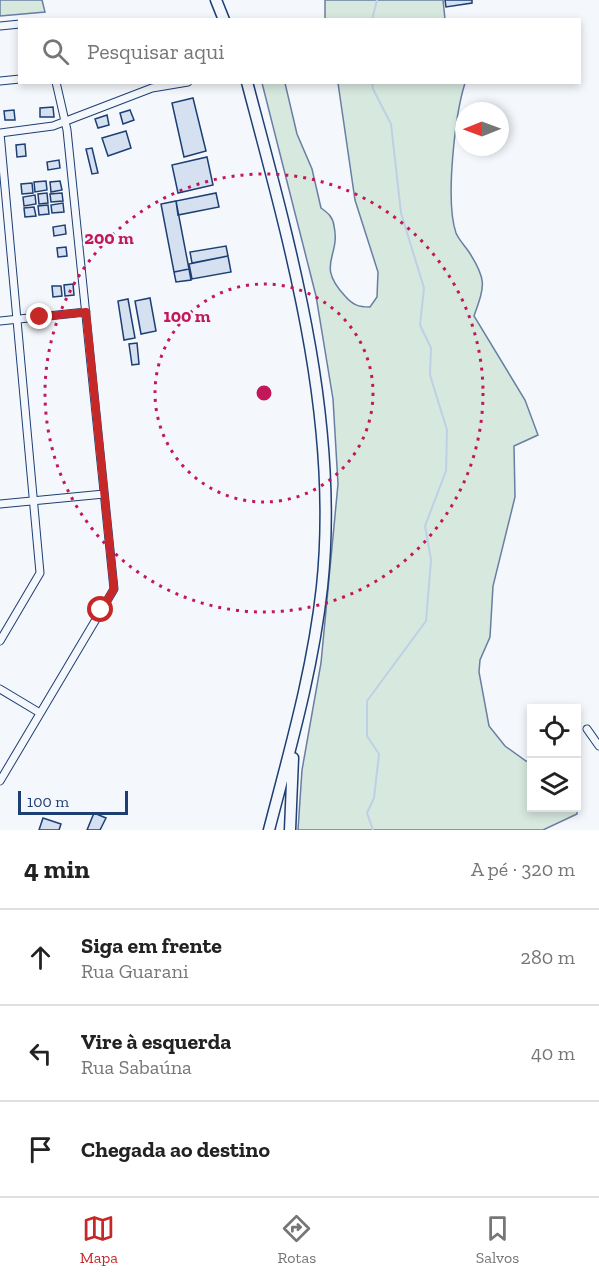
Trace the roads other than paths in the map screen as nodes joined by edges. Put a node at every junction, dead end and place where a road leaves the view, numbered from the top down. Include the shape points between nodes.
1 (216, 0) edge
2 (223, 18) edge
3 (18, 24) edge
4 (0, 26) edge
5 (18, 79) edge
6 (0, 81) edge
7 (57, 84) edge
8 (176, 84) edge
9 (247, 84) edge
10 (66, 120) junction
11 (0, 133) edge
12 (86, 312) junction
13 (17, 319) junction
14 (0, 321) edge
15 (104, 494) junction
16 (33, 501) junction
17 (0, 504) edge
18 (0, 641) edge
19 (0, 689) edge
20 (40, 713) junction
21 (587, 729) dead end
22 (294, 740) junction
23 (599, 746) edge
24 (0, 781) edge
25 (269, 830) edge
26 (290, 830) edge

1 - 2 highway
3 - 4 street
5 - 6 street
7 - 10 street
8 - 10 street via 152,88
9 - 22 highway via 278,199 323,434 326,513 322,585 310,673
10 - 11 street via 53,126
10 - 12 street
11 - 13 street
12 - 13 street
12 - 15 street
13 - 14 street
13 - 16 street
15 - 16 street
15 - 20 street via 114,589
16 - 17 street
16 - 18 street via 40,573
19 - 20 street
20 - 24 street
21 - 23 street
22 - 25 highway
22 - 26 highway

